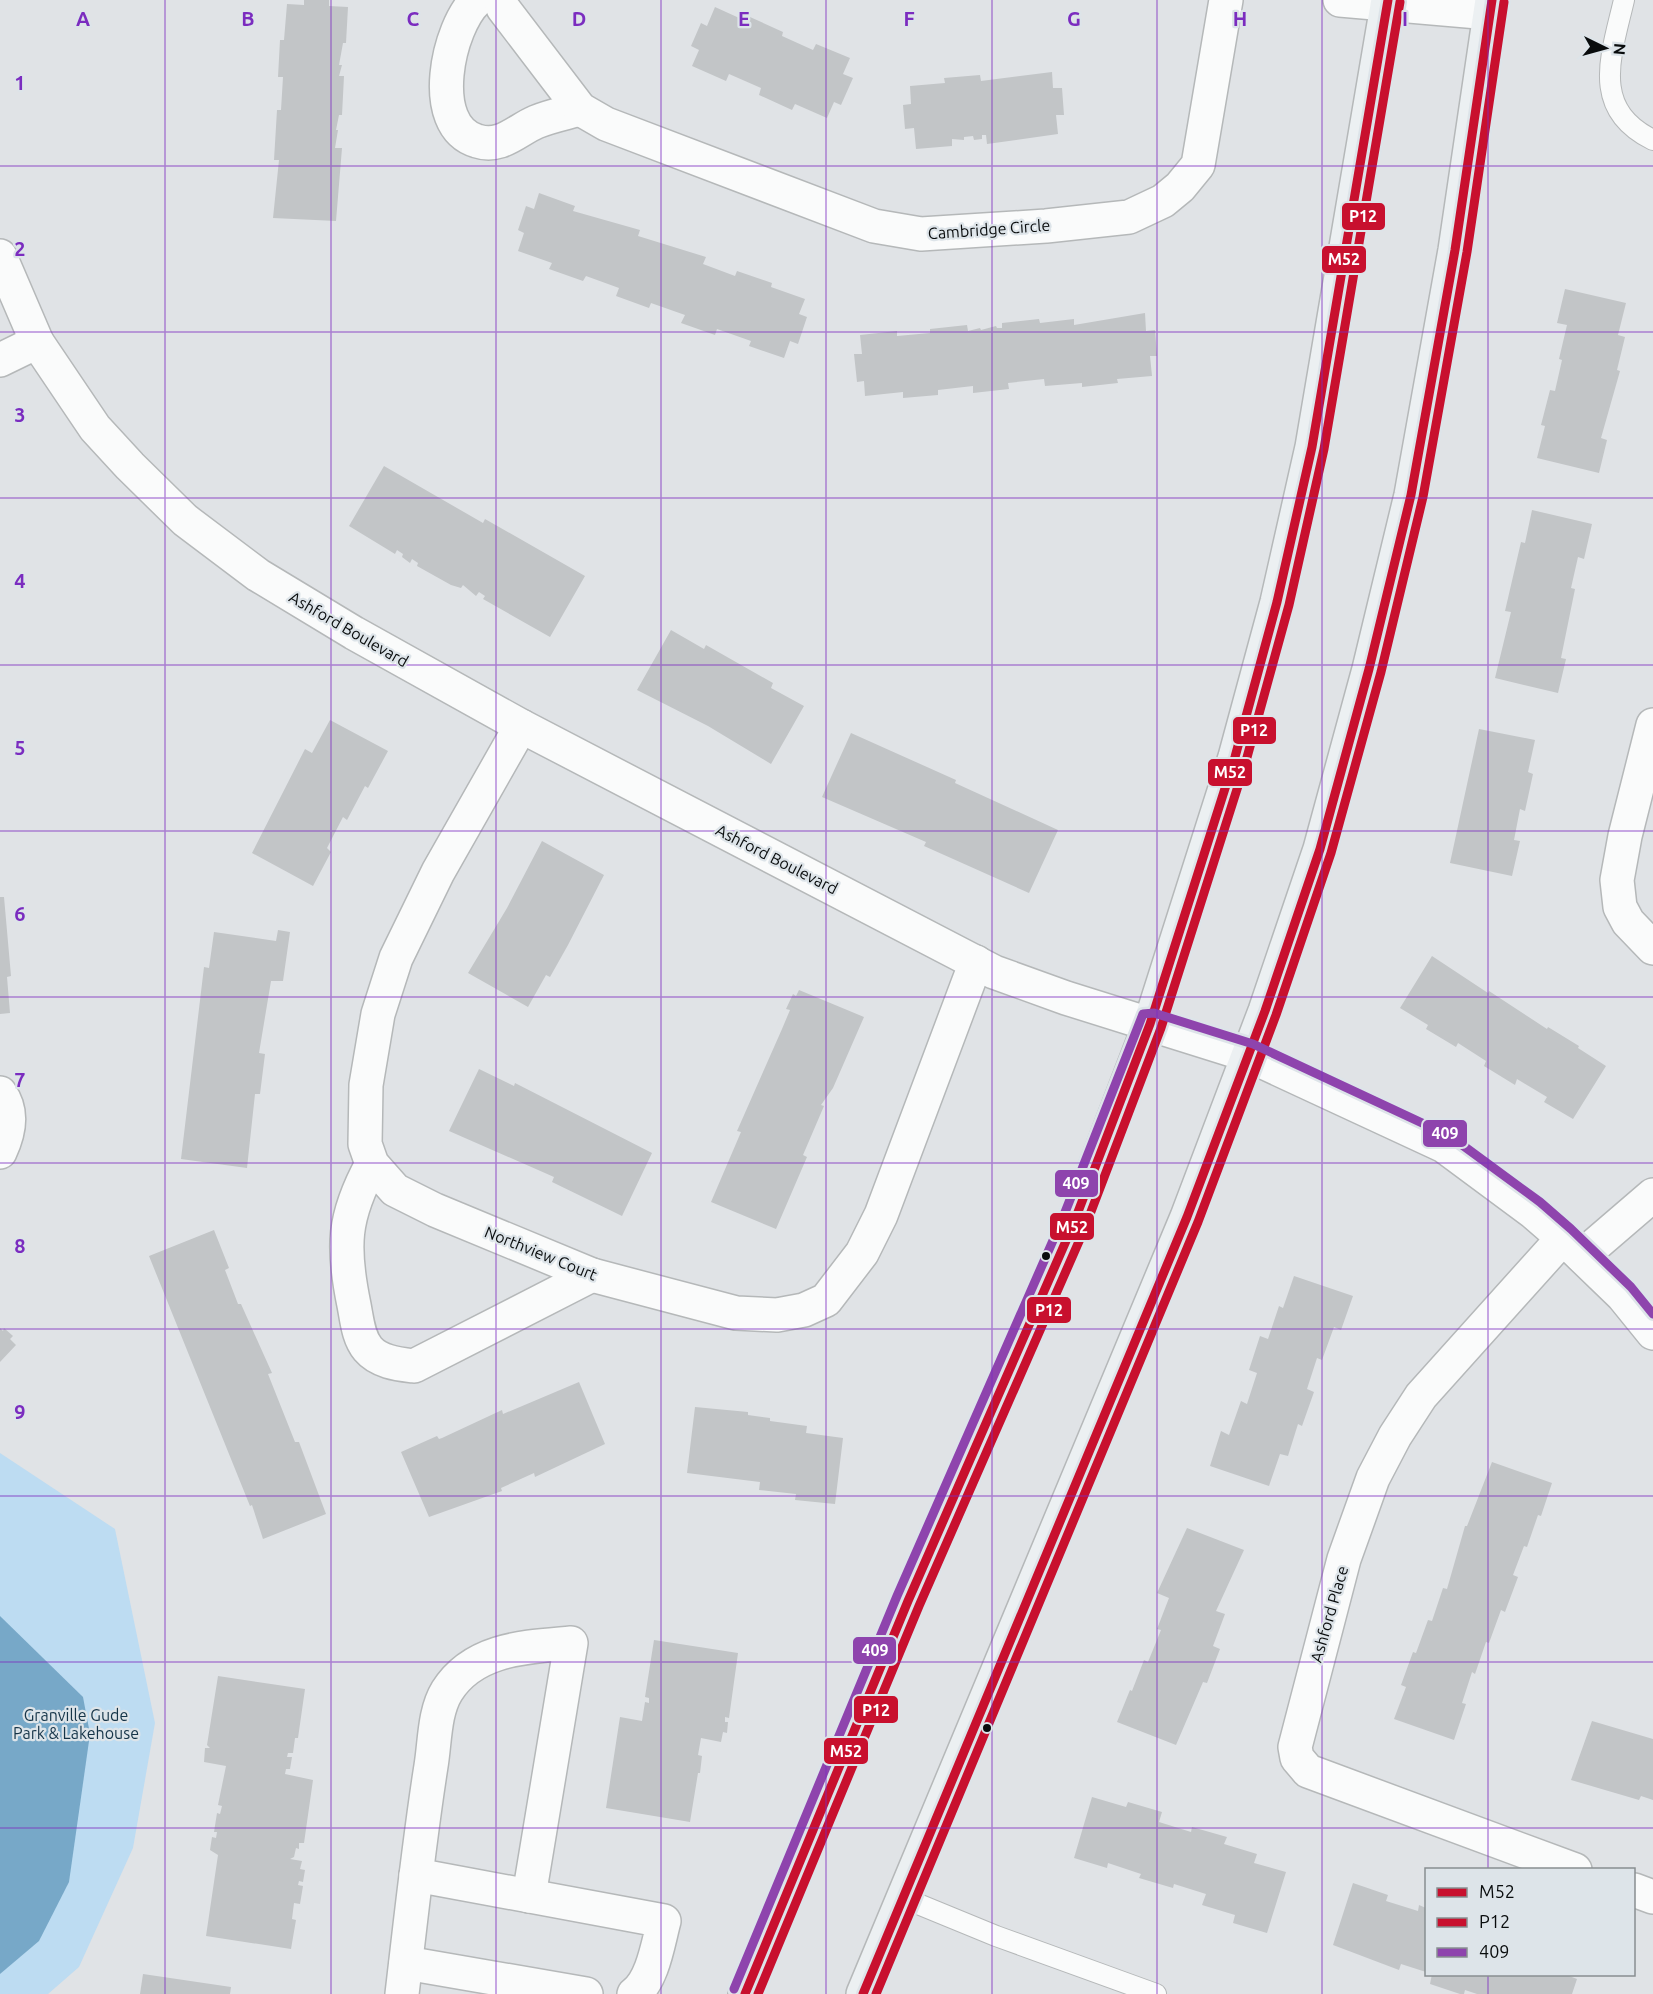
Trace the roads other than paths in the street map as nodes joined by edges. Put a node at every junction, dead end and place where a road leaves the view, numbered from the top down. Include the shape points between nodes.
1 (477, 0) edge
2 (500, 0) edge
3 (1227, 0) edge
4 (1340, 0) edge
5 (1624, 0) edge
6 (1388, 2) edge
7 (1491, 7) edge
8 (580, 109) junction
9 (1653, 140) edge
10 (0, 256) edge
11 (37, 342) junction
12 (0, 360) edge
13 (1653, 724) edge
14 (521, 726) junction
15 (1648, 776) edge
16 (1653, 948) edge
17 (976, 962) junction
18 (1150, 1024) junction
19 (1248, 1055) junction
20 (0, 1093) edge
21 (0, 1152) edge
22 (372, 1164) junction
23 (1653, 1195) edge
24 (1573, 1247) junction
25 (592, 1275) junction
26 (1653, 1333) edge
27 (1572, 1868) edge
28 (416, 1875) junction
29 (1635, 1890) edge
30 (529, 1896) junction
31 (901, 1897) junction
32 (1653, 1897) edge
33 (404, 1979) edge
34 (586, 1994) edge
35 (634, 1994) edge
36 (745, 1994) edge
37 (863, 1994) edge
38 (1156, 1994) edge

1 - 8 street via 459,24 451,50 447,107 455,126 476,141 496,142 535,123
2 - 8 street, Cambridge Circle
3 - 8 street, Cambridge Circle via 1198,165 1180,188 1163,201 1129,217 921,234 874,226 606,124
4 - 6 street
5 - 9 lane via 1609,80 1613,104 1622,119
6 - 7 street
6 - 18 main road via 1316,424 1280,591 1234,757
7 - 19 main road via 1455,250 1411,495 1320,849
10 - 11 street, Ashford Boulevard
11 - 12 street
11 - 14 street, Ashford Boulevard via 95,428 185,520 258,575
13 - 15 street
14 - 17 street, Ashford Boulevard
14 - 22 street, Northview Court via 438,872 396,958 378,1014 366,1085 365,1144
15 - 16 street via 1625,837 1617,880 1618,897 1628,922
17 - 18 street, Ashford Boulevard via 994,972
17 - 25 street, Northview Court via 881,1215 862,1253 826,1300 804,1310 777,1315 736,1313
18 - 19 street, Ashford Boulevard
18 - 36 main road via 1073,1225 909,1601
19 - 24 street, Ashford Boulevard via 1444,1146
19 - 31 main road via 1179,1235
20 - 21 street via 9,1115 8,1135
22 - 25 street, Northview Court via 395,1190
22 - 25 street via 356,1194 347,1228 346,1267 360,1335 369,1350 389,1362 414,1366
23 - 24 street, Ashford Place
24 - 26 street, Ashford Boulevard via 1623,1296
24 - 27 street, Ashford Place via 1421,1396 1389,1447 1373,1478 1344,1559 1295,1747 1297,1758 1308,1771
28 - 30 street
28 - 30 street via 440,1708 448,1690 479,1662 501,1652 571,1643
28 - 33 street
29 - 32 street
30 - 35 street via 664,1921 641,1989
31 - 37 main road
31 - 38 lane
33 - 34 street

